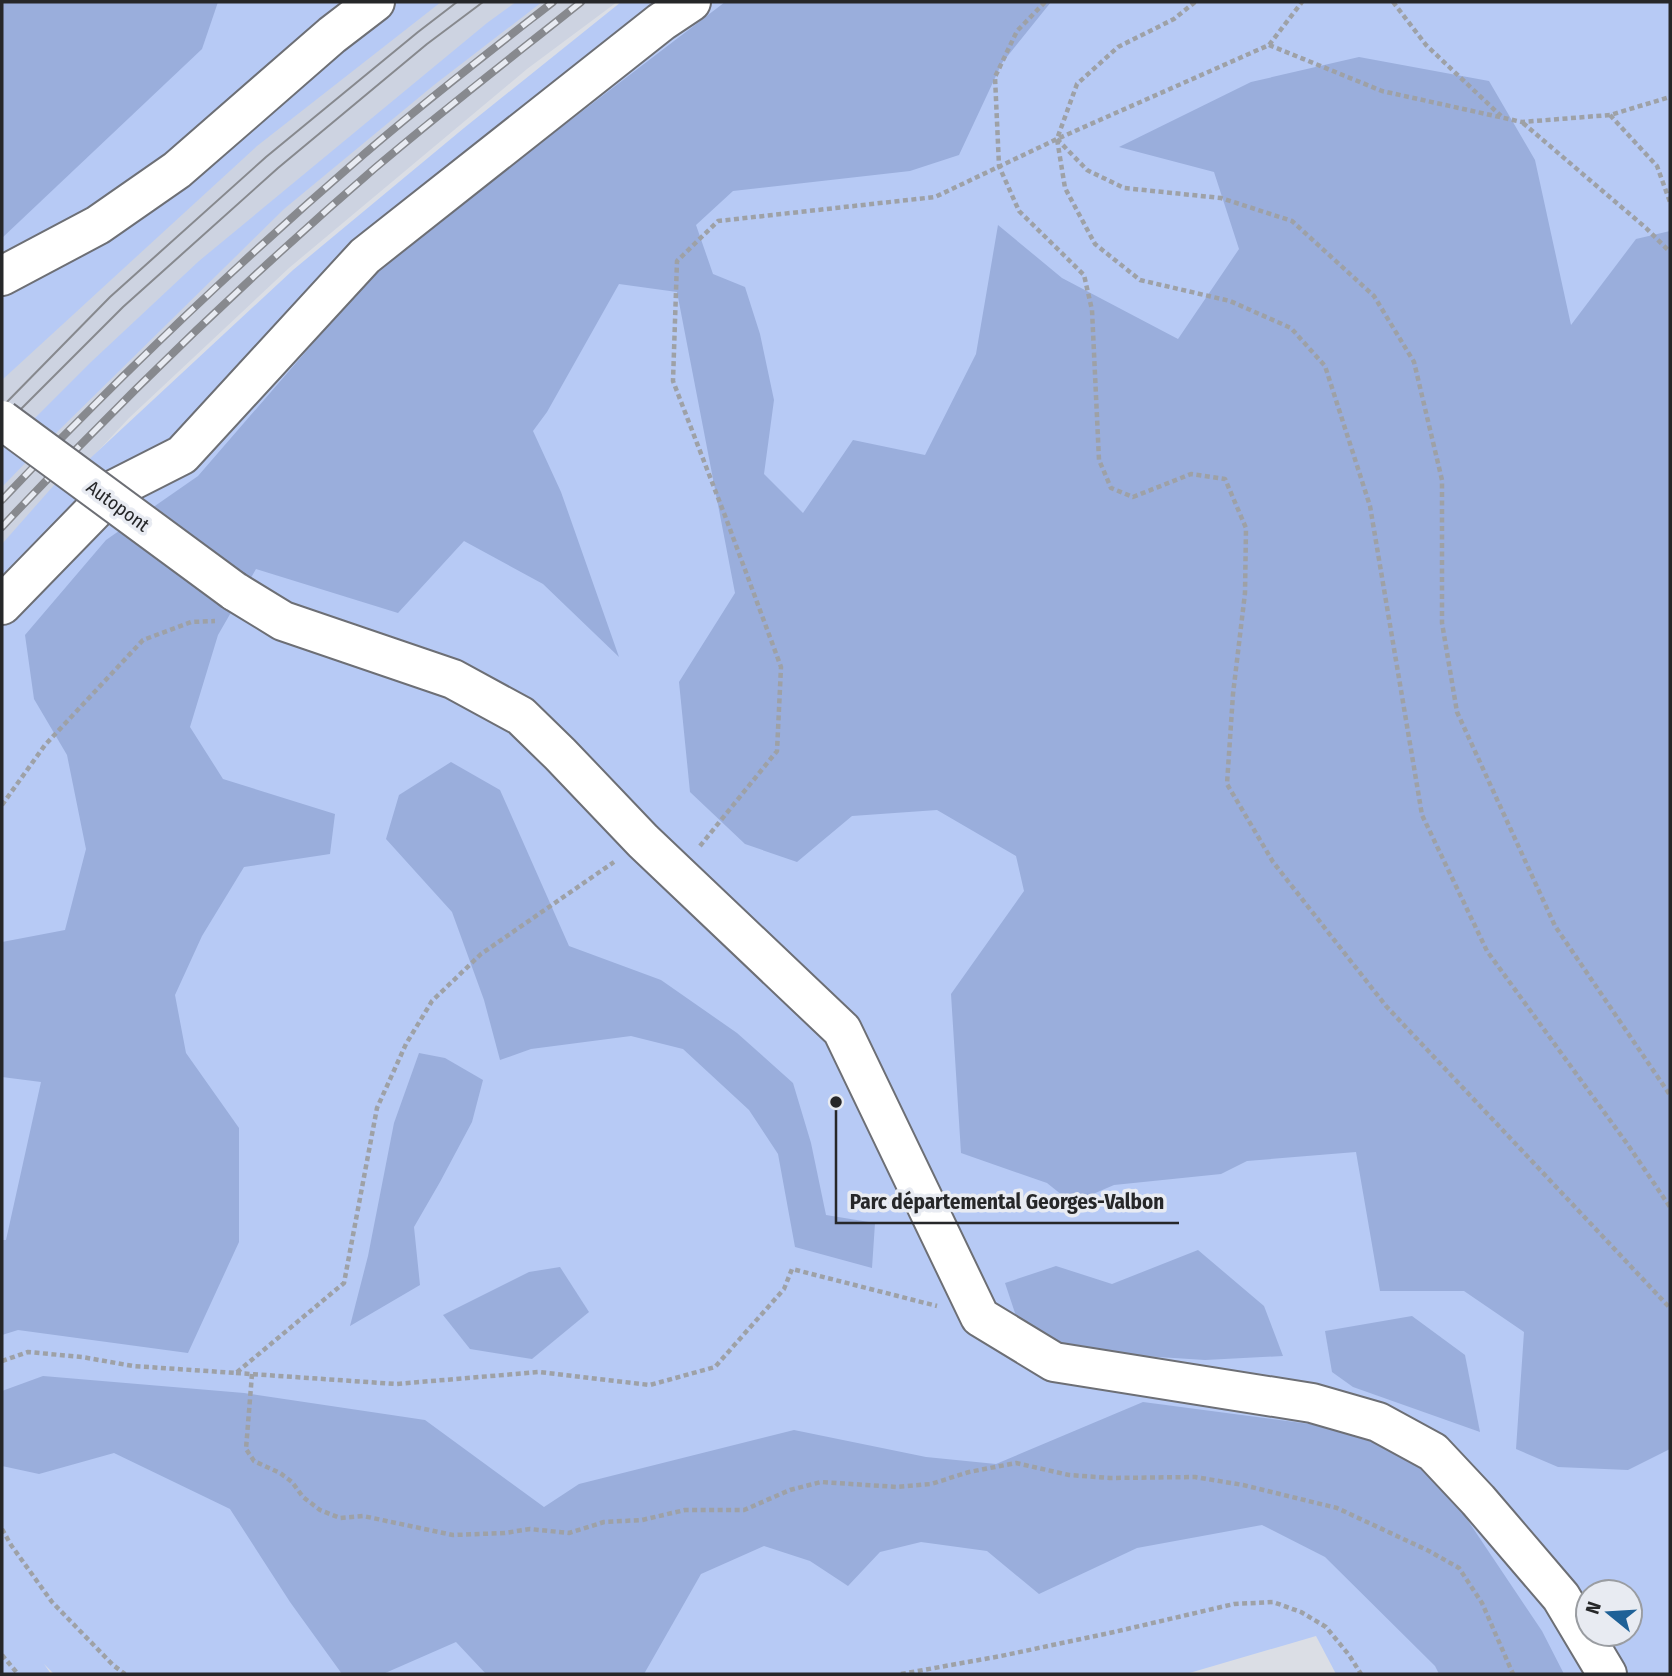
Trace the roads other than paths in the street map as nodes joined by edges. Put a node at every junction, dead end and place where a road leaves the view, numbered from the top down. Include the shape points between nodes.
1 (375, 2) edge
2 (691, 2) edge
3 (2, 276) edge
4 (2, 420) edge
5 (2, 605) edge
6 (1607, 1674) edge

1 - 3 street via 177,170 98,225
2 - 5 street via 365,256 182,455 115,489
4 - 6 street, Autopont, bridge via 226,606 453,678 521,716 643,842 842,1030 980,1317 1054,1362 1312,1403 1378,1422 1433,1452 1561,1597

